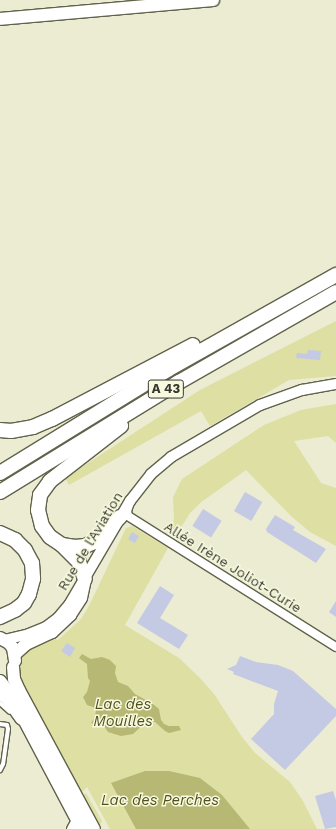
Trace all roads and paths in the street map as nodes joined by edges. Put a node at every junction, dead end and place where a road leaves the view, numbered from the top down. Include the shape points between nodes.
1 (213, 0) edge
2 (0, 19) edge
3 (336, 275) edge
4 (336, 292) edge
5 (251, 321) junction
6 (178, 382) junction
7 (336, 384) edge
8 (0, 430) edge
9 (194, 444) junction
10 (0, 473) edge
11 (0, 492) edge
12 (124, 516) junction
13 (0, 533) edge
14 (62, 545) junction
15 (85, 579) junction
16 (81, 598) junction
17 (0, 617) edge
18 (2, 639) edge
19 (336, 648) edge
20 (15, 654) junction
21 (13, 667) junction
22 (0, 676) edge
23 (0, 681) edge
24 (0, 693) edge
25 (0, 703) edge
26 (24, 721) junction
27 (0, 724) edge
28 (0, 770) edge
29 (83, 824) edge

1 - 2 main road
3 - 5 highway, A 43
4 - 6 highway, A 43
5 - 8 highway via 199,342 52,419 11,431
5 - 10 highway, A 43
6 - 11 highway, A 43
6 - 14 highway via 50,481 43,490 38,505 39,520 47,534
7 - 9 street, Rue de l'Aviation via 276,398 241,415
9 - 12 street, Rue de l'Aviation via 153,481
9 - 12 street, Rue de l'Aviation via 171,457 151,474 130,501
12 - 14 highway via 90,544 75,547
12 - 15 street, Rue de l'Aviation
12 - 16 street, Rue de l'Aviation
12 - 19 street, Allée Irène Joliot-Curie
13 - 17 highway via 22,546 30,559 33,573 31,589 24,603 16,610
14 - 15 highway via 79,562
15 - 16 main road
15 - 18 street, Rue de l'Aviation via 69,605 46,627
16 - 20 main road, Rue de l'Aviation via 70,615 52,632 26,644
18 - 20 main road via 13,648
20 - 21 main road
21 - 22 main road
21 - 29 main road via 14,679
23 - 26 main road via 11,695
24 - 26 highway via 7,697
25 - 26 lane via 18,721
26 - 29 main road
27 - 28 lane via 7,725 8,729

